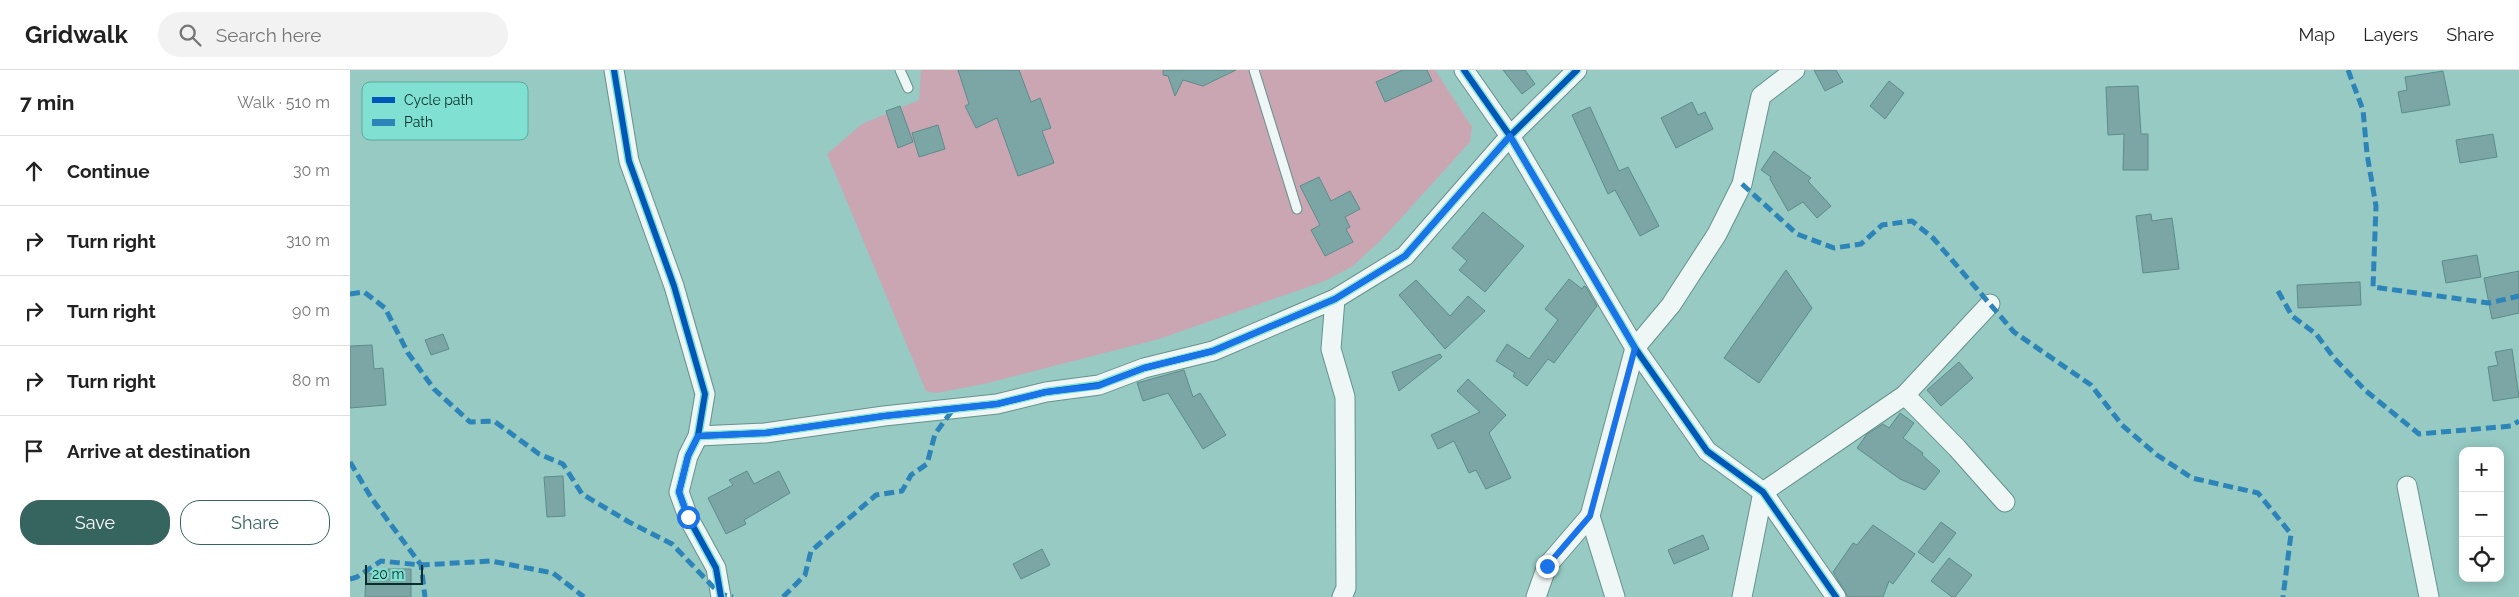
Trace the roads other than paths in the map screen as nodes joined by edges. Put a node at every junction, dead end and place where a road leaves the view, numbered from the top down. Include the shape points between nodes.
1 (614, 70) edge
2 (900, 70) edge
3 (1254, 70) edge
4 (1464, 70) edge
5 (1578, 70) edge
6 (1795, 70) edge
7 (908, 88) dead end
8 (1510, 136) junction
9 (1297, 209) dead end
10 (1335, 299) junction
11 (1990, 304) dead end
12 (1635, 348) junction
13 (1906, 395) junction
14 (698, 436) junction
15 (2407, 486) dead end
16 (1763, 492) junction
17 (2005, 502) dead end
18 (1590, 516) junction
19 (719, 596) edge
20 (1342, 597) edge
21 (1536, 597) edge
22 (1615, 597) edge
23 (1742, 597) edge
24 (1836, 597) edge
25 (2428, 597) edge

1 - 14 street via 629,161 674,286 705,394
2 - 7 lane
3 - 9 lane
4 - 8 street
5 - 8 street
6 - 12 street via 1761,96 1742,184 1717,234 1671,305
8 - 10 street via 1405,256
8 - 12 street
10 - 14 street via 1213,351 1144,368 1098,386 1046,392 997,404 766,433
10 - 20 street via 1331,349 1345,397 1346,588
11 - 13 street
12 - 16 street via 1707,451
12 - 18 street
13 - 16 street
13 - 17 street
14 - 19 street via 688,456 679,492 688,517 716,568
15 - 25 street
16 - 23 street
16 - 24 street
18 - 21 street via 1547,566
18 - 22 street

